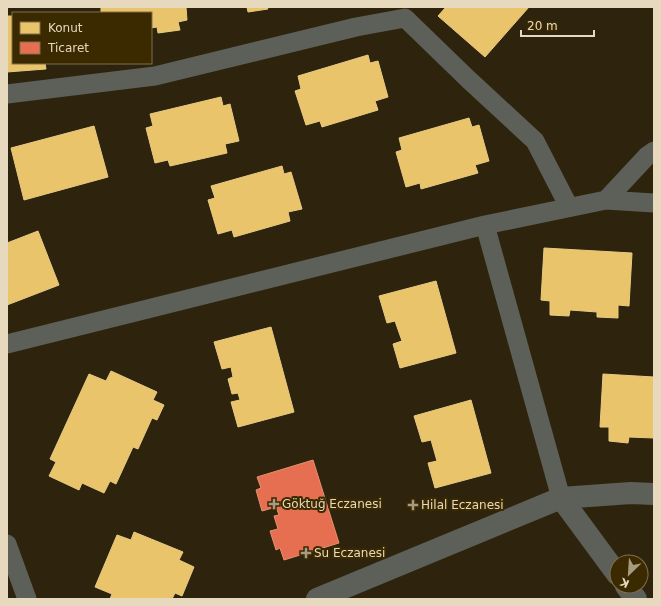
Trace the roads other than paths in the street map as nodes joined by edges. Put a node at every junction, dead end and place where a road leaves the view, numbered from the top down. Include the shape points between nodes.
1 (408, 12) edge
2 (7, 94) edge
3 (654, 152) edge
4 (606, 200) junction
5 (654, 204) edge
6 (569, 208) junction
7 (485, 225) junction
8 (7, 344) edge
9 (654, 494) edge
10 (561, 498) junction
11 (7, 544) edge
12 (609, 563) edge
13 (11, 567) edge
14 (27, 599) edge
15 (317, 599) edge

1 - 2 street via 155,76
1 - 6 street via 468,79 535,141
3 - 4 street via 647,156
4 - 5 street
4 - 6 street
6 - 7 street
7 - 8 street
7 - 10 street
9 - 10 street via 630,493
10 - 12 street
10 - 15 street
11 - 13 street
13 - 14 street

